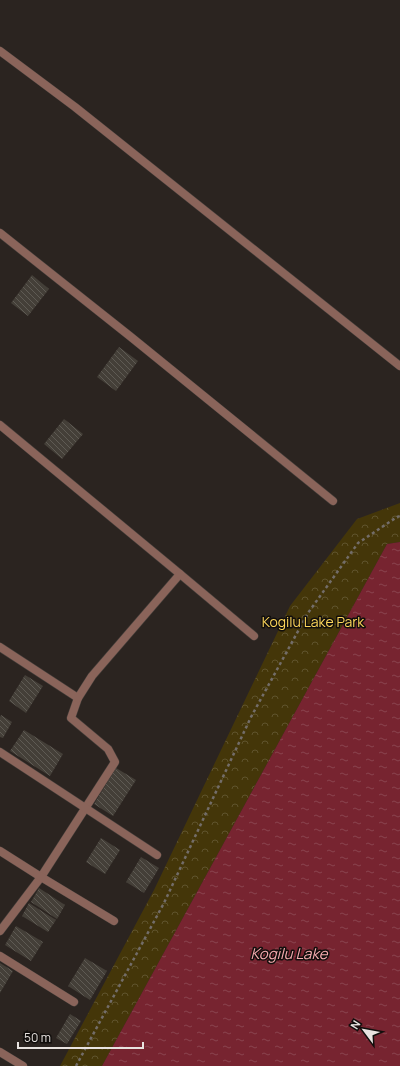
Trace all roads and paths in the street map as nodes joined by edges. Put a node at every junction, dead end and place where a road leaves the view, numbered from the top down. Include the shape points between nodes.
1 (0, 51) edge
2 (0, 233) edge
3 (400, 366) edge
4 (0, 425) edge
5 (333, 501) dead end
6 (400, 516) edge
7 (180, 574) junction
8 (254, 636) dead end
9 (0, 647) edge
10 (78, 698) junction
11 (0, 752) edge
12 (86, 809) junction
13 (0, 851) edge
14 (157, 855) dead end
15 (41, 877) junction
16 (114, 920) dead end
17 (0, 931) edge
18 (0, 956) edge
19 (74, 1002) dead end
20 (0, 1052) edge
21 (23, 1066) edge
22 (76, 1066) edge

1 - 3 street via 75,107
2 - 5 street
4 - 7 street
6 - 22 path via 358,543 308,612 251,717 164,903
7 - 8 street
7 - 10 street via 92,676
9 - 10 street
10 - 12 street via 71,718 108,749 115,762
11 - 12 street
12 - 14 street
12 - 15 street
13 - 15 street
15 - 16 street
15 - 17 street
18 - 19 street
20 - 21 street

